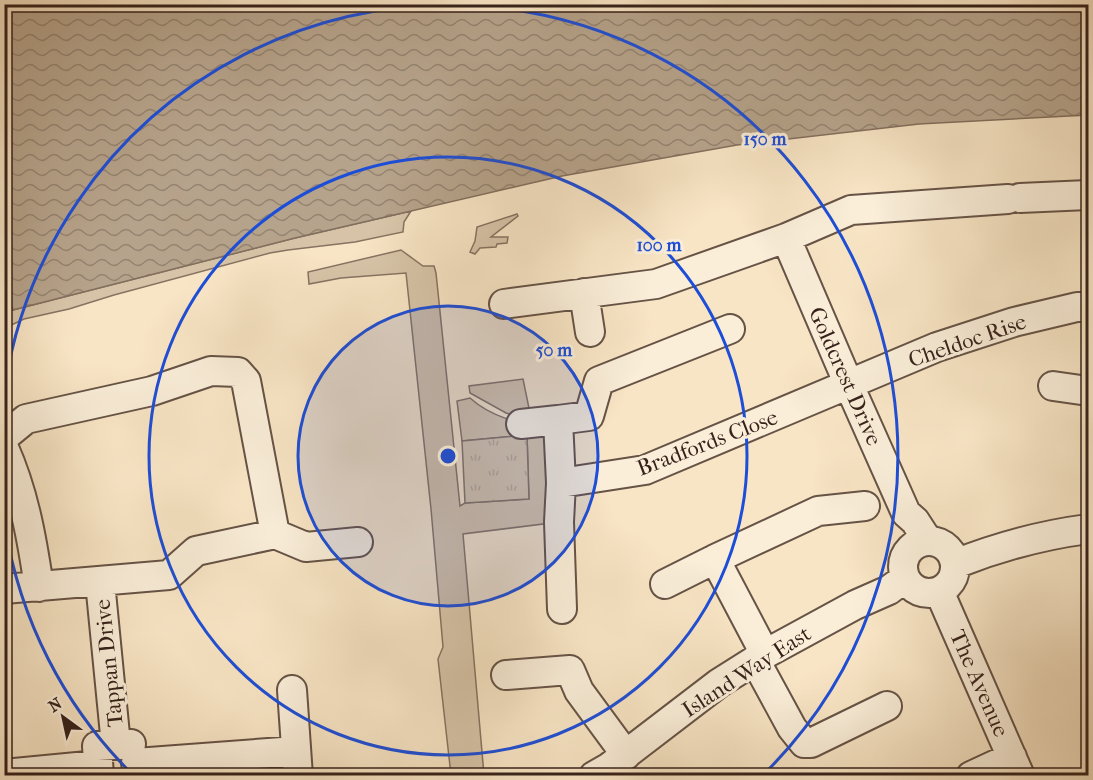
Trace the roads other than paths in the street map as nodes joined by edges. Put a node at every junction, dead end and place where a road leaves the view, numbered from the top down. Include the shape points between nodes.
1 (1089, 195) edge
2 (786, 238) junction
3 (584, 293) junction
4 (504, 304) dead end
5 (1089, 307) edge
6 (730, 329) dead end
7 (590, 332) dead end
8 (849, 385) junction
9 (1053, 386) dead end
10 (1089, 391) edge
11 (558, 420) junction
12 (521, 424) dead end
13 (4, 437) edge
14 (4, 448) edge
15 (561, 483) junction
16 (865, 506) dead end
17 (1089, 529) edge
18 (275, 534) junction
19 (358, 542) dead end
20 (914, 557) junction
21 (715, 559) junction
22 (955, 564) junction
23 (100, 582) junction
24 (665, 584) dead end
25 (39, 587) junction
26 (4, 589) edge
27 (939, 591) junction
28 (562, 609) dead end
29 (760, 657) junction
30 (506, 675) dead end
31 (292, 690) dead end
32 (887, 706) dead end
33 (626, 755) junction
34 (297, 763) edge
35 (117, 765) edge
36 (1016, 766) edge
37 (4, 774) edge
38 (594, 776) edge
39 (970, 776) edge

1 - 2 street via 851,210
2 - 3 street via 656,284
2 - 8 street, Goldcrest Drive
3 - 4 street
3 - 7 street
5 - 8 street, Cheldoc Rise via 1014,322 937,347
6 - 11 street via 599,381 589,416
8 - 15 street, Bradfords Close via 645,470
8 - 20 street, Goldcrest Drive via 906,513
9 - 10 street
11 - 12 street
11 - 15 street
13 - 18 street via 26,419 152,391 211,371 238,372 246,381
14 - 25 street via 15,472 30,528
15 - 28 street
16 - 21 street via 818,511
17 - 22 street via 993,549
18 - 19 street via 306,547
18 - 23 street via 196,551 169,575
20 - 22 street via 934,542 948,550
20 - 27 street via 909,585 923,593
20 - 29 street, Island Way East via 889,590
21 - 24 street
21 - 29 street
22 - 27 street via 952,580
23 - 25 street
23 - 35 street, Tappan Drive
25 - 26 street
27 - 36 street, The Avenue
29 - 32 street via 792,728 804,743
29 - 33 street, Island Way East via 719,683
30 - 33 street via 570,670 579,691
31 - 34 street
33 - 38 street, Island Way East
34 - 35 street
35 - 37 street
36 - 39 street

